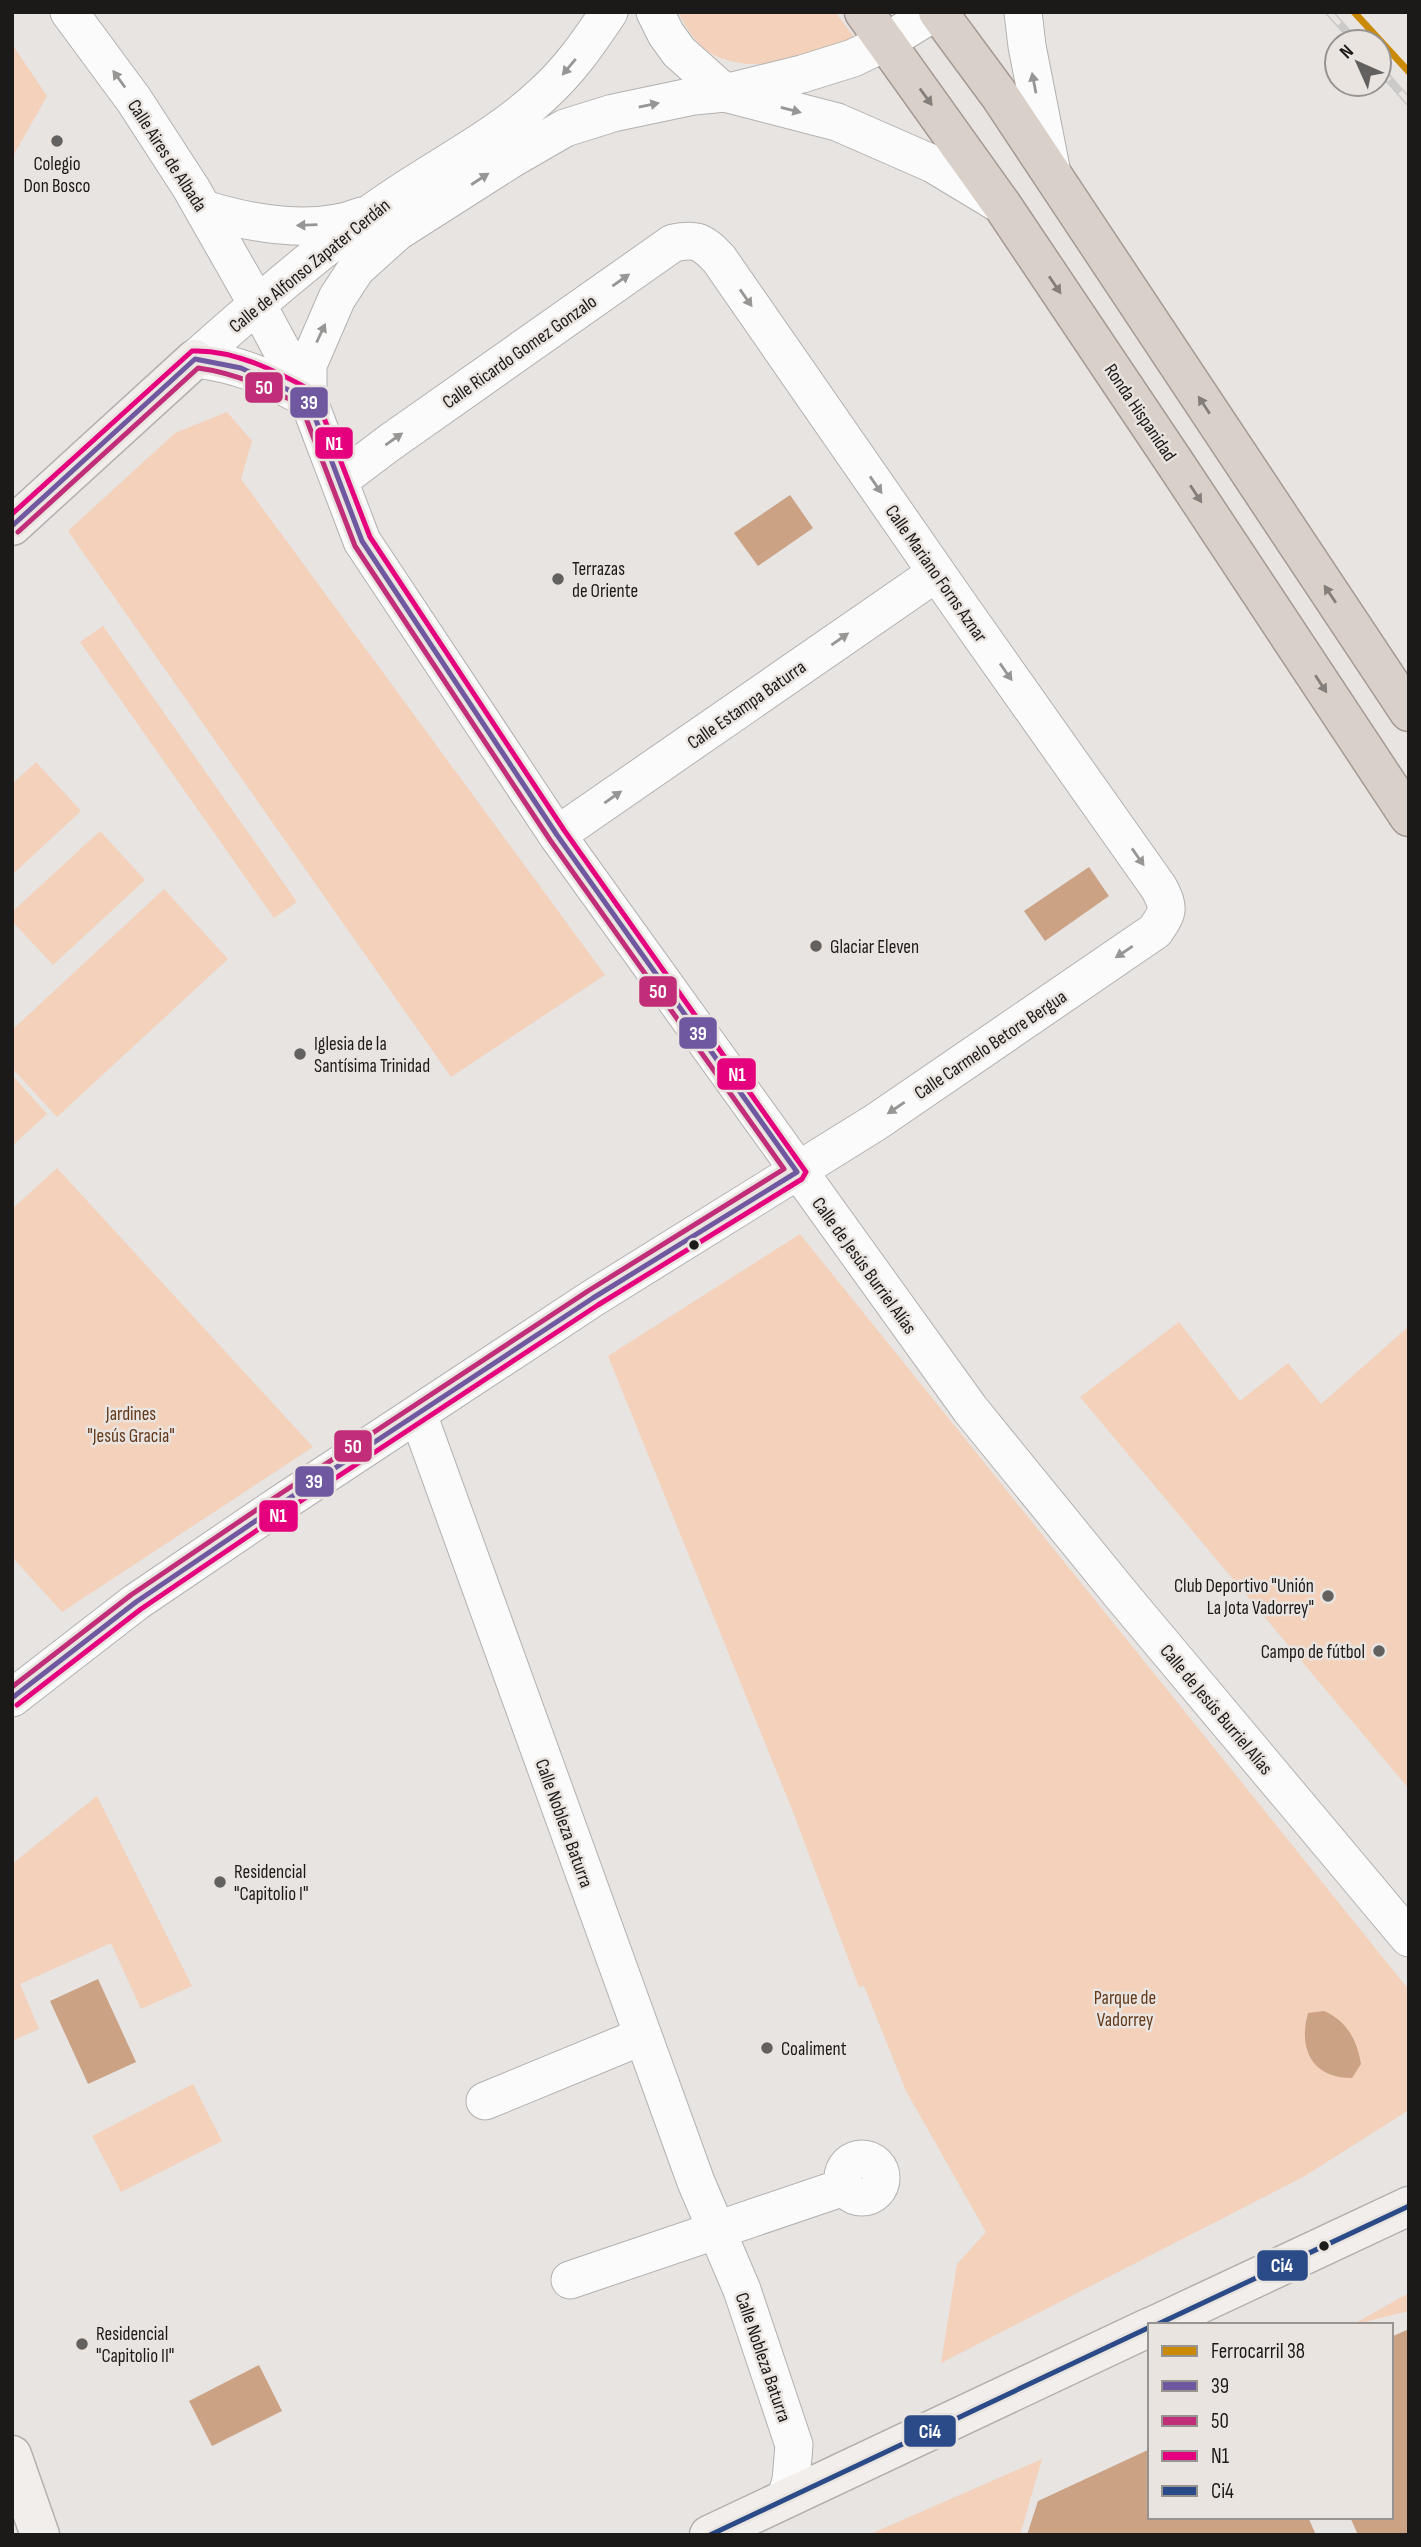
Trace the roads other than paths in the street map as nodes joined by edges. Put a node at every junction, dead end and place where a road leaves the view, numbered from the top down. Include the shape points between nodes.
1 (69, 12) edge
2 (609, 12) edge
3 (655, 12) edge
4 (937, 12) edge
5 (1023, 12) edge
6 (875, 27) edge
7 (725, 93) junction
8 (1052, 174) junction
9 (1002, 205) junction
10 (204, 209) junction
11 (373, 212) junction
12 (705, 244) joint
13 (257, 304) junction
14 (195, 359) junction
15 (308, 399) junction
16 (340, 480) junction
17 (12, 526) edge
18 (936, 573) junction
19 (1409, 712) edge
20 (1409, 817) edge
21 (557, 835) junction
22 (1167, 903) joint
23 (797, 1172) junction
24 (418, 1414) junction
25 (12, 1698) edge
26 (1409, 1938) edge
27 (643, 2036) junction
28 (485, 2101) dead end
29 (844, 2187) dead end
30 (1409, 2206) edge
31 (717, 2230) junction
32 (570, 2280) dead end
33 (1159, 2323) edge
34 (1148, 2328) edge
35 (794, 2445) junction
36 (12, 2455) edge
37 (838, 2474) junction
38 (786, 2498) junction
39 (40, 2535) edge
40 (709, 2535) edge

10 -> 1 street, Calle Aires de Albada via 134,100
2 -> 11 street, Calle de Alfonso Zapater Cerdán via 575,60 524,111
3 - 7 street via 679,51
4 - 6 street
4 - 8 highway
8 -> 5 street
6 - 7 street via 853,58
6 -> 9 highway, Ronda Hispanidad
7 -> 9 street via 837,122 933,164
15 -> 7 street via 308,365 337,298 356,269 397,232 565,128 665,101
19 -> 8 highway
9 -> 20 highway, Ronda Hispanidad
11 -> 10 street via 345,222 291,226
10 - 13 street, Calle Aires de Albada
11 - 13 street, Calle de Alfonso Zapater Cerdán
16 -> 12 street, Calle Ricardo Gomez Gonzalo via 673,243 690,240
12 -> 18 street, Calle Mariano Forns Aznar
13 - 14 street, Calle de Alfonso Zapater Cerdán
13 - 15 street, Calle Aires de Albada
14 - 15 street via 242,367
14 - 17 main road, Calle de Alfonso Zapater Cerdán
15 - 16 street, Calle de Jesús Burriel Alías
16 - 21 street, Calle de Jesús Burriel Alías via 362,541
21 -> 18 street, Calle Estampa Baturra
18 -> 22 street, Calle Mariano Forns Aznar
21 - 23 street, Calle de Jesús Burriel Alías
22 -> 23 street, Calle Carmelo Betore Bergua via 1166,916 1155,931
23 - 24 street, Calle Carmelo Betore Bergua via 593,1298
23 - 26 street, Calle de Jesús Burriel Alías via 970,1409
24 - 25 street, Calle Carmelo Betore Bergua via 136,1602
24 - 27 street, Calle Nobleza Baturra
27 - 28 street
27 - 31 street, Calle Nobleza Baturra
29 - 31 street
30 - 33 main road
31 - 32 street
31 - 35 street, Calle Nobleza Baturra
34 - 37 main road
35 - 37 street, Calle Nobleza Baturra
35 - 38 street, Calle Nobleza Baturra
36 - 39 main road
37 - 38 main road
38 - 40 main road

